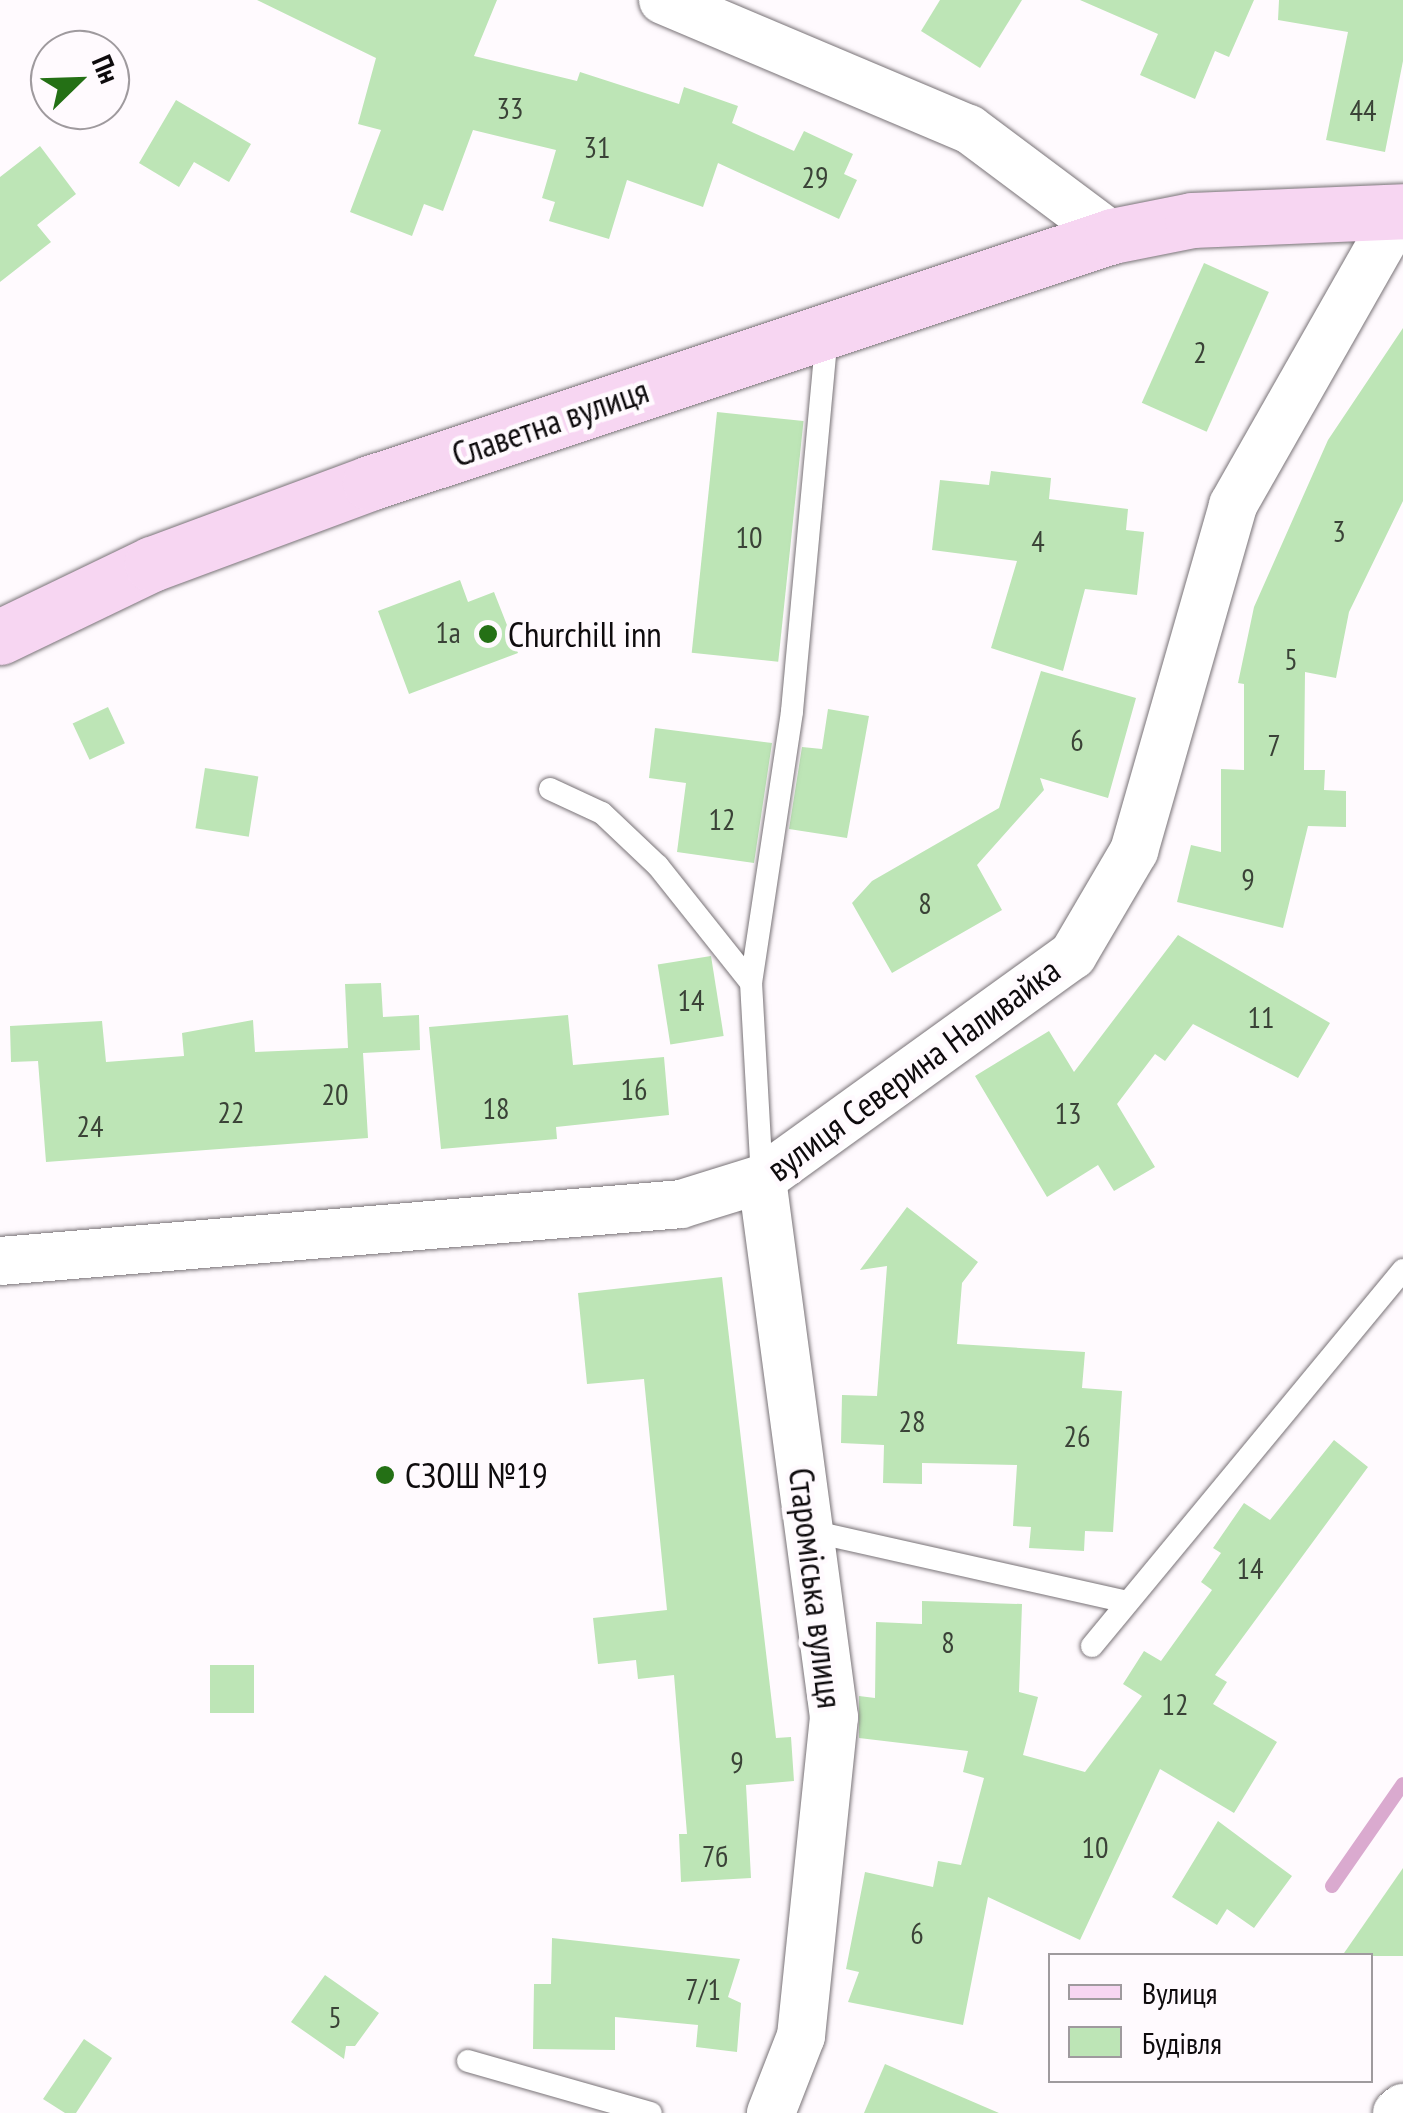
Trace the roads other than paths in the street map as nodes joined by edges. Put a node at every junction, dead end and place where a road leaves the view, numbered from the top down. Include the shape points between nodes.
1 (662, 0) edge
2 (1402, 210) edge
3 (1112, 236) junction
4 (828, 329) junction
5 (0, 638) edge
6 (550, 788) dead end
7 (751, 982) junction
8 (762, 1179) junction
9 (0, 1262) edge
10 (1403, 1270) edge
11 (810, 1531) junction
12 (1122, 1602) junction
13 (1092, 1646) dead end
14 (468, 2061) dead end
15 (651, 2113) edge
16 (772, 2113) edge

1 - 3 street via 969,128
2 - 3 main road, Славетна вулиця via 1192,220
2 - 8 street, вулиця Северина Наливайка via 1232,505 1134,850 1073,954
3 - 4 main road, Славетна вулиця
4 - 5 main road, Славетна вулиця via 334,496 152,564
4 - 7 lane via 792,712
6 - 7 lane via 602,812 658,866
7 - 8 lane
8 - 9 street, вулиця Северина Наливайка via 681,1204
8 - 11 street, Староміська вулиця
10 - 12 lane
11 - 12 lane
11 - 16 street, Староміська вулиця via 834,1717 800,2036
12 - 13 lane
14 - 15 lane

